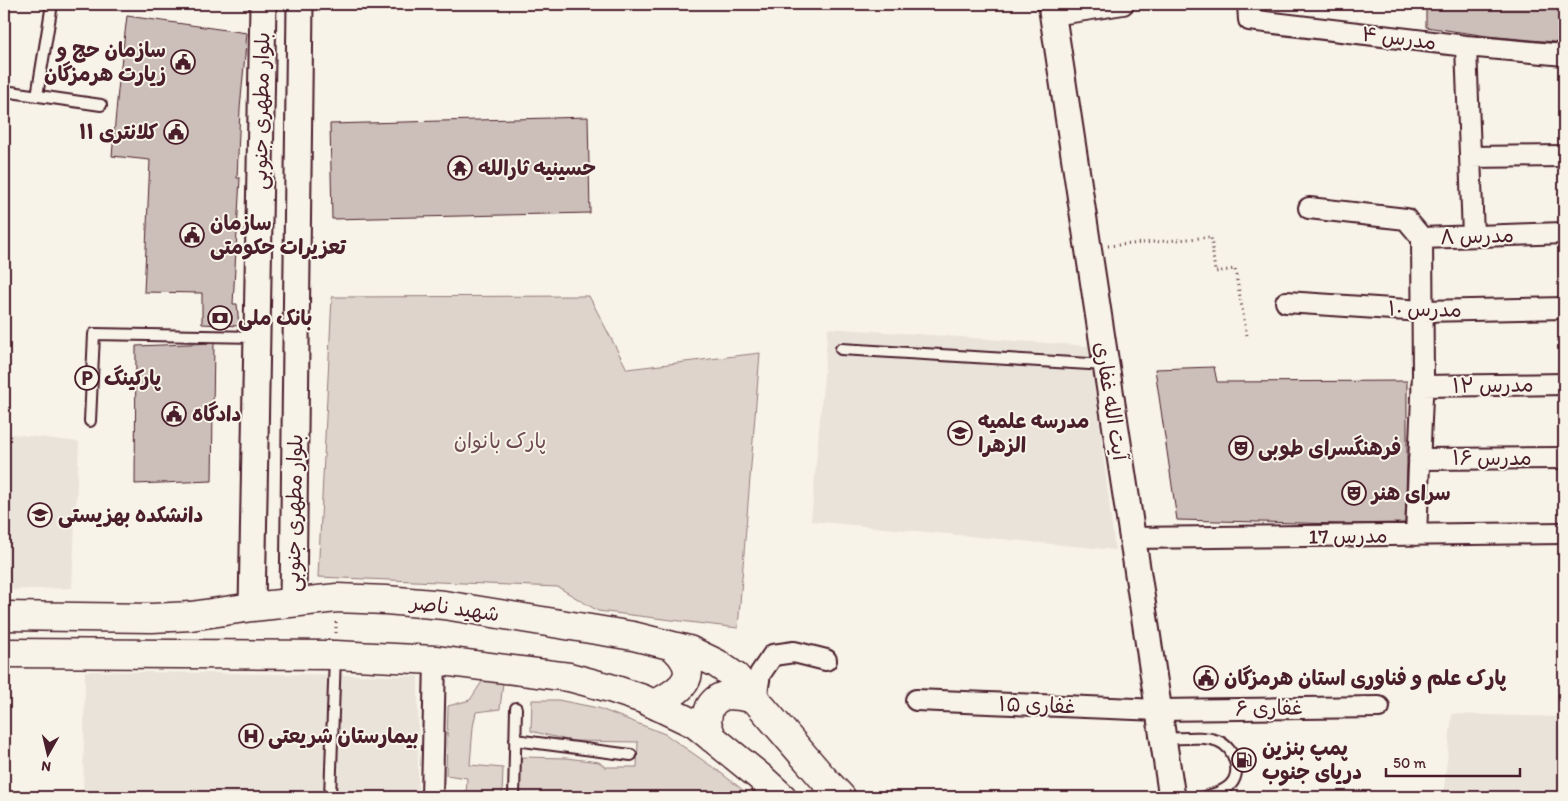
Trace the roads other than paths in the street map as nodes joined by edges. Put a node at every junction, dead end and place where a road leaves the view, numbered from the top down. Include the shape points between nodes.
1 (52, 4) edge
2 (263, 4) edge
3 (300, 4) edge
4 (1123, 4) edge
5 (1248, 4) edge
6 (1052, 10) edge
7 (1466, 46) junction
8 (1564, 55) edge
9 (4, 91) edge
10 (37, 96) junction
11 (101, 104) dead end
12 (1564, 156) edge
13 (1470, 157) junction
14 (1309, 208) dead end
15 (1564, 233) edge
16 (1473, 236) junction
17 (1422, 238) junction
18 (258, 248) junction
19 (298, 248) junction
20 (1286, 302) dead end
21 (1564, 308) edge
22 (1422, 311) junction
23 (256, 337) junction
24 (841, 349) dead end
25 (1106, 365) junction
26 (1564, 384) edge
27 (1422, 386) junction
28 (90, 421) dead end
29 (1564, 458) edge
30 (1419, 459) junction
31 (1564, 534) edge
32 (1416, 535) junction
33 (1132, 538) junction
34 (293, 603) junction
35 (252, 607) junction
36 (4, 616) edge
37 (673, 646) junction
38 (4, 653) edge
39 (44, 654) junction
40 (335, 655) junction
41 (435, 660) junction
42 (826, 660) dead end
43 (4, 675) edge
44 (756, 699) junction
45 (916, 700) dead end
46 (655, 704) junction
47 (1379, 707) dead end
48 (516, 708) dead end
49 (1159, 710) junction
50 (712, 738) junction
51 (515, 740) junction
52 (1163, 740) junction
53 (631, 755) dead end
54 (330, 797) edge
55 (432, 797) edge
56 (514, 797) edge
57 (782, 797) edge
58 (841, 797) edge
59 (1172, 797) edge
60 (1204, 797) edge

1 - 10 lane
2 - 18 street, بلوار مطهری جنوبی
3 - 19 street, بلوار مطهری جنوبی
4 - 6 street
5 - 7 street, مدرس ۴ via 1249,20
6 - 25 street, آیت الله غفاری
7 - 8 street, مدرس ۴
7 - 13 street
9 - 10 lane
10 - 11 lane
12 - 13 street
13 - 16 street
14 - 17 street, مدرس ۸ via 1406,219
15 - 16 street, مدرس ۸
16 - 17 street, مدرس ۸
17 - 22 street
18 - 19 street
18 - 23 street, بلوار مطهری جنوبی
19 - 34 street, بلوار مطهری جنوبی
20 - 22 street, مدرس ۱۰
21 - 22 street, مدرس ۱۰
22 - 27 street
23 - 28 lane via 94,334
23 - 35 street, بلوار مطهری جنوبی
24 - 25 lane
25 - 33 street, آیت الله غفاری
26 - 27 street, مدرس ۱۲
27 - 30 street
29 - 30 street, مدرس ۱۶
30 - 32 street
31 - 32 street, مدرس 17
32 - 33 street, مدرس 17
33 - 49 street, آیت الله غفاری
34 - 35 main road, شهید ناصر
34 - 37 main road, شهید ناصر via 337,598 444,605 633,636
35 - 36 main road, شهید ناصر via 152,618
37 - 44 main road, شهید ناصر via 716,663 736,677
37 - 46 main road via 684,658 688,673 677,692
38 - 39 main road
39 - 40 main road
39 - 43 main road
40 - 41 main road
40 - 54 lane
41 - 46 main road via 569,677
41 - 55 street
42 - 44 street via 794,652 773,655 760,674
44 - 50 main road via 736,695 714,700 707,721
44 - 58 main road, شهید ناصر
45 - 49 street, غفاری ۱۵
46 - 50 main road via 695,724
47 - 49 street, غفاری ۶
48 - 51 lane
49 - 52 street, آیت الله غفاری
50 - 57 main road
51 - 53 lane
51 - 56 lane
52 - 59 street, آیت الله غفاری
52 - 60 lane via 1216,741 1231,750 1236,766 1234,780 1224,790

